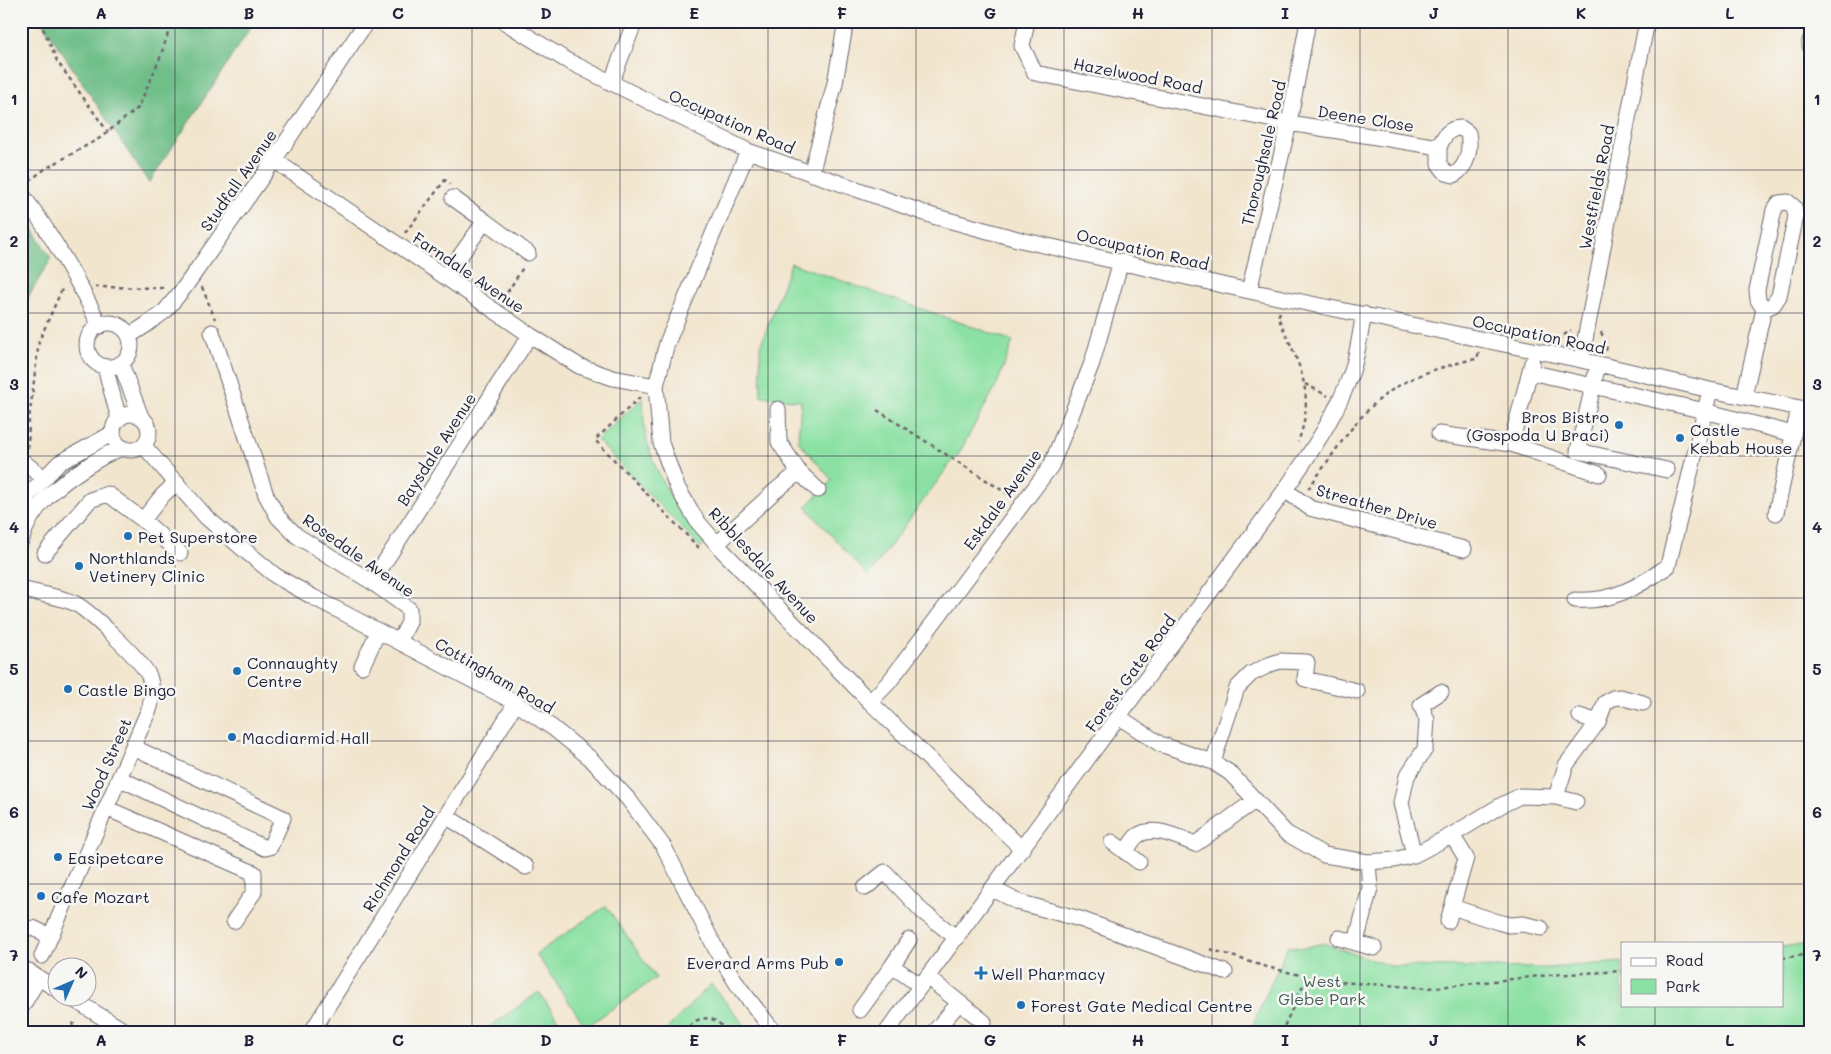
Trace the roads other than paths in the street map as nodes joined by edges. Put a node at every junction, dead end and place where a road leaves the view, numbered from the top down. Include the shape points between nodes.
1 (503, 21) edge
2 (635, 21) edge
3 (846, 21) edge
4 (1027, 21) edge
5 (1308, 21) edge
6 (1647, 21) edge
7 (361, 24) edge
8 (1810, 40) edge
9 (1810, 46) edge
10 (611, 83) junction
11 (1289, 123) junction
12 (1439, 147) dead end
13 (748, 151) junction
14 (274, 160) junction
15 (811, 174) junction
16 (21, 193) edge
17 (453, 198) road end
18 (485, 221) junction
19 (528, 253) road end
20 (1121, 261) junction
21 (445, 277) junction
22 (1249, 292) junction
23 (1764, 309) junction
24 (1364, 314) junction
25 (100, 326) junction
26 (212, 332) road end
27 (530, 335) junction
28 (129, 336) junction
29 (1536, 351) junction
30 (1581, 360) junction
31 (121, 364) junction
32 (1598, 364) junction
33 (105, 367) junction
34 (1530, 372) junction
35 (651, 385) junction
36 (1593, 387) junction
37 (1710, 390) junction
38 (1744, 396) junction
39 (778, 409) dead end
40 (1804, 409) edge
41 (1705, 411) junction
42 (141, 417) junction
43 (116, 426) junction
44 (1786, 432) dead end
45 (1439, 434) dead end
46 (1511, 444) junction
47 (143, 445) junction
48 (124, 448) junction
49 (24, 462) edge
50 (1667, 470) dead end
51 (799, 472) junction
52 (1599, 474) dead end
53 (44, 478) junction
54 (177, 482) junction
55 (818, 490) dead end
56 (1285, 490) junction
57 (21, 506) edge
58 (1776, 513) dead end
59 (143, 520) junction
60 (21, 541) edge
61 (716, 543) junction
62 (1464, 549) dead end
63 (45, 553) dead end
64 (180, 553) dead end
65 (372, 582) junction
66 (21, 589) edge
67 (1575, 600) dead end
68 (378, 632) junction
69 (399, 642) junction
70 (362, 666) dead end
71 (1357, 691) dead end
72 (1441, 692) dead end
73 (870, 702) junction
74 (516, 703) junction
75 (1643, 703) dead end
76 (1119, 716) junction
77 (1580, 716) dead end
78 (1598, 722) junction
79 (133, 747) junction
80 (1213, 762) junction
81 (119, 778) junction
82 (1556, 797) junction
83 (1255, 801) junction
84 (1576, 802) dead end
85 (106, 808) junction
86 (446, 816) junction
87 (1452, 835) junction
88 (1112, 842) dead end
89 (1022, 849) junction
90 (1125, 852) junction
91 (1414, 855) junction
92 (1139, 862) dead end
93 (1368, 862) junction
94 (526, 867) dead end
95 (865, 888) dead end
96 (993, 889) junction
97 (234, 921) dead end
98 (33, 928) dead end
99 (1541, 928) dead end
100 (50, 936) junction
101 (957, 938) junction
102 (1338, 938) dead end
103 (909, 940) dead end
104 (1356, 942) junction
105 (1374, 948) dead end
106 (42, 956) dead end
107 (892, 966) junction
108 (30, 972) edge
109 (1225, 972) dead end
110 (924, 982) junction
111 (48, 984) edge
112 (21, 985) edge
113 (959, 1003) junction
114 (84, 1006) edge
115 (21, 1008) edge
116 (860, 1010) dead end
117 (984, 1022) dead end
118 (890, 1030) edge
119 (128, 1033) edge
120 (310, 1033) edge
121 (775, 1033) edge
122 (934, 1033) edge

1 - 10 street, Occupation Road
2 - 10 street
3 - 15 street via 835,83
4 - 11 street, Hazelwood Road via 1022,46 1035,73
5 - 11 street, Thoroughsale Road
6 - 30 street, Westfields Road
7 - 14 street, Studfall Avenue
8 - 9 street
10 - 13 street, Occupation Road
11 - 12 street, Deene Close
11 - 22 street, Thoroughsale Road
13 - 15 street, Occupation Road
13 - 35 street, Ribblesdale Avenue
14 - 21 street, Farndale Avenue
14 - 28 street, Studfall Avenue via 165,311
15 - 20 street, Occupation Road via 933,216 1021,240
16 - 25 street via 59,247
17 - 18 street
18 - 19 street
18 - 21 street
20 - 22 street, Occupation Road
20 - 73 street, Eskdale Avenue via 1092,363 1051,466 889,682
21 - 27 street, Farndale Avenue
22 - 24 street, Occupation Road
23 - 23 street via 1758,300 1757,290 1774,210 1779,203 1788,202 1794,207 1796,216 1779,296
23 - 38 street
24 - 29 street, Occupation Road
24 - 56 street, Forest Gate Road via 1353,369 1340,403
25 - 28 street via 113,324
25 - 33 street via 90,335 87,348 93,360
26 - 65 street, Rosedale Avenue via 266,495 278,517 297,536
27 - 35 street, Farndale Avenue via 579,366 613,378
27 - 65 street, Baysdale Avenue
28 - 31 street via 129,354
29 - 30 street, Occupation Road
29 - 34 street
30 - 32 street, Occupation Road
31 - 33 street
31 - 42 street
32 - 36 street
32 - 37 street, Occupation Road
33 - 43 street
34 - 36 street
34 - 46 street
35 - 61 street, Ribblesdale Avenue via 661,443 678,487 694,516
36 - 41 street
36 - 50 street via 1578,451
37 - 38 street, Occupation Road
37 - 41 street
38 - 40 street, Occupation Road
39 - 51 street via 779,442
40 - 58 street
41 - 44 street
41 - 67 street via 1668,566 1631,590 1610,598
42 - 43 street via 129,414
42 - 47 street via 149,430
43 - 48 street via 118,444
43 - 53 street via 58,463
45 - 46 street
46 - 52 street
47 - 48 street via 131,450
47 - 54 street, Cottingham Road
48 - 60 street via 113,450 49,495 34,511
49 - 53 street
51 - 55 street
51 - 61 street via 774,490
53 - 57 street
54 - 59 street
54 - 68 street, Cottingham Road via 206,516 276,576
56 - 62 street, Streather Drive via 1310,508
56 - 76 street, Forest Gate Road
59 - 63 street via 108,494 90,500
59 - 64 street
61 - 73 street, Ribblesdale Avenue
65 - 69 street, Rosedale Avenue via 410,609 409,622
66 - 79 street, Wood Street via 74,603 92,615 148,675 153,688 150,707
68 - 69 street, Cottingham Road
68 - 70 street
69 - 74 street, Cottingham Road
71 - 80 street via 1305,679 1307,662 1271,664 1251,674 1237,688
72 - 91 street via 1421,705 1427,720 1425,749 1407,776 1401,803
73 - 89 street, Ribblesdale Avenue
74 - 86 street, Richmond Road
74 - 121 street, Cottingham Road via 590,758 629,800 664,847 739,987
75 - 78 street via 1613,698 1605,702
76 - 80 street via 1160,744
76 - 89 street, Forest Gate Road
77 - 78 street
78 - 82 street via 1566,765
79 - 81 street, Wood Street
79 - 81 street via 284,818 270,847 265,848
80 - 83 street via 1230,773
81 - 85 street, Wood Street
82 - 84 street
82 - 87 street via 1520,796
83 - 90 street via 1195,844 1167,833 1150,831 1137,836
83 - 93 street via 1286,833 1324,855
85 - 97 street via 254,873 254,892
85 - 100 street, Wood Street
86 - 94 street
86 - 120 street, Richmond Road
87 - 91 street
87 - 99 street via 1466,858 1450,914
88 - 90 street
89 - 96 street, Forest Gate Road
90 - 92 street
91 - 93 street
93 - 104 street via 1370,888
95 - 101 street via 884,872 923,912
96 - 101 street, Forest Gate Road
96 - 109 street via 1018,902 1080,919
98 - 100 street
100 - 106 street, Wood Street
101 - 110 street, Forest Gate Road
102 - 104 street
103 - 107 street
104 - 105 street
107 - 110 street
107 - 116 street
108 - 111 street
108 - 112 street
108 - 115 street
110 - 113 street
110 - 118 street, Forest Gate Road
113 - 117 street
113 - 122 street
114 - 119 street

